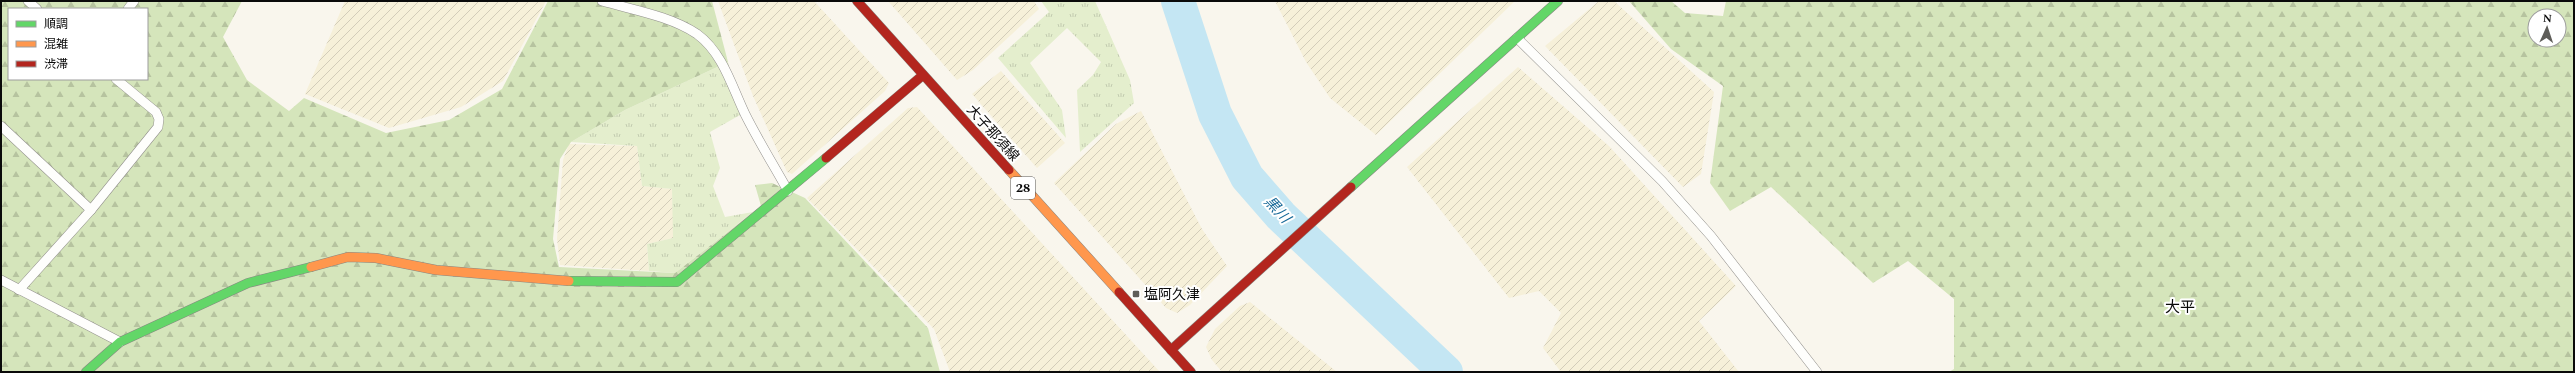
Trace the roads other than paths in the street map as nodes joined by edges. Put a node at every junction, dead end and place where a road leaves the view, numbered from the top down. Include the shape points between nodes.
1 (28, 1) edge
2 (602, 1) edge
3 (857, 1) edge
4 (1558, 1) edge
5 (36, 8) edge
6 (1517, 38) junction
7 (923, 75) junction
8 (117, 80) edge
9 (1, 126) edge
10 (788, 191) junction
11 (91, 210) junction
12 (1, 280) edge
13 (19, 290) junction
14 (120, 342) junction
15 (1171, 350) junction
16 (86, 372) edge
17 (1191, 372) edge
18 (1817, 372) edge

1 - 5 lane
2 - 10 lane via 675,23 697,34 712,47 745,115
3 - 7 street, 大子那須線 / 28
4 - 6 street
6 - 15 street
6 - 18 lane via 1662,181 1711,236
7 - 10 street
7 - 15 street, 大子那須線 / 28
8 - 11 lane via 156,112 159,119 158,127
9 - 11 lane
10 - 14 street via 677,282 551,280 436,270 376,258 348,257 248,283
11 - 13 lane
12 - 13 lane
13 - 14 lane
14 - 16 street
15 - 17 street, 大子那須線 / 28

